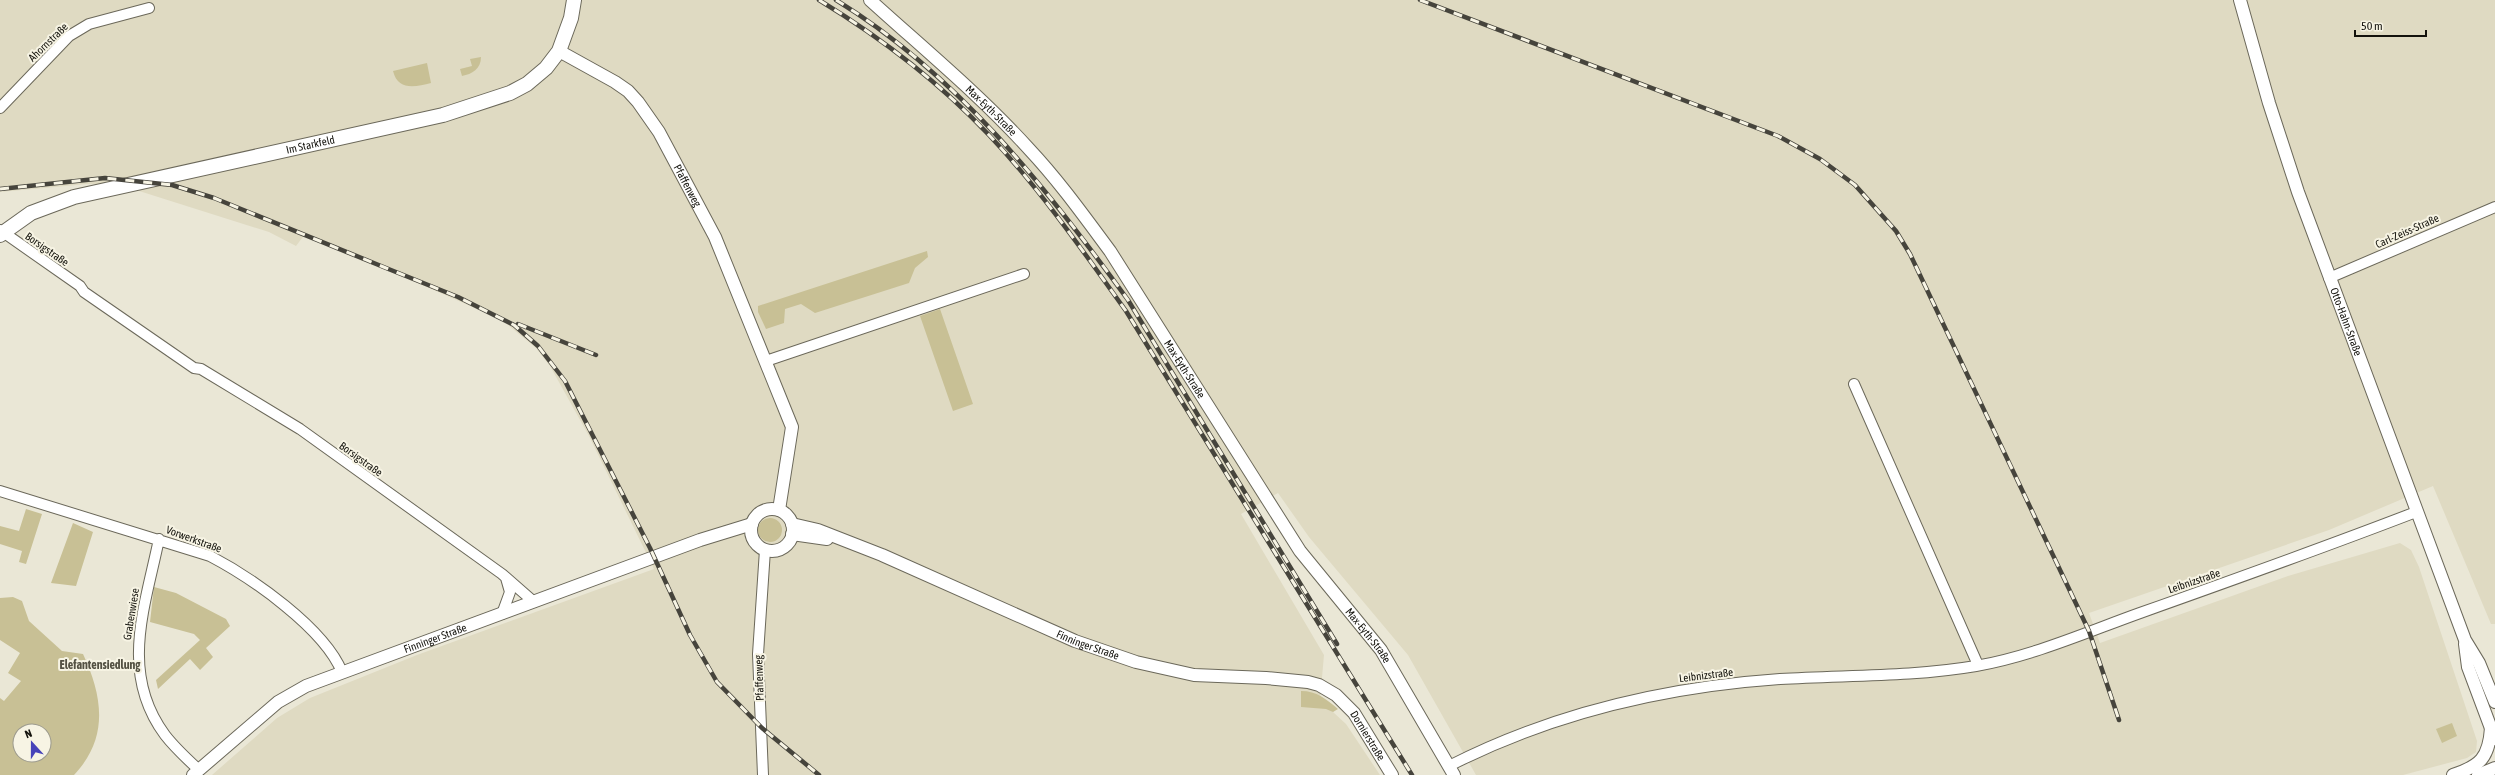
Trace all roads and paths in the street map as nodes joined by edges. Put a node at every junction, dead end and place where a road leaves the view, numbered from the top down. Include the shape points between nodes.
1 (574, 0) edge
2 (870, 0) edge
3 (2240, 0) edge
4 (149, 8) dead end
5 (559, 51) junction
6 (0, 108) edge
7 (2495, 207) edge
8 (1, 232) edge
9 (1024, 274) dead end
10 (2329, 278) junction
11 (766, 361) junction
12 (1854, 384) dead end
13 (0, 491) edge
14 (776, 510) junction
15 (2416, 512) junction
16 (751, 526) junction
17 (792, 529) junction
18 (159, 539) junction
19 (768, 550) junction
20 (502, 574) junction
21 (534, 602) junction
22 (502, 614) junction
23 (2465, 640) junction
24 (1978, 666) junction
25 (342, 672) junction
26 (1341, 699) joint
27 (2495, 702) edge
28 (2493, 733) edge
29 (2495, 770) edge
30 (1452, 771) edge
31 (196, 773) edge
32 (763, 775) edge
33 (1392, 775) edge
34 (2453, 775) edge
35 (2478, 775) edge
36 (2494, 775) edge

1 - 5 main road, Im Starkfeld via 572,18
2 - 30 street, Max-Eyth-Straße via 1014,133 1088,221 1110,251 1300,552 1381,650
3 - 10 street, Otto-Hahn-Straße via 2269,103
4 - 6 street, Ahornstraße via 79,28 68,36
5 - 8 main road, Im Starkfeld via 546,68 524,86 472,107 195,172 74,197 41,208
5 - 11 street, Pfaffenweg via 628,91 649,117 715,237
7 - 10 street, Carl-Zeiss-Straße
8 - 20 street, Borsigstraße via 194,368 201,369 300,429
9 - 11 street
10 - 15 street, Otto-Hahn-Straße via 2360,353
11 - 14 street, Pfaffenweg via 792,427
12 - 24 street
13 - 18 street, Vorwerkstraße
14 - 16 street, Finninger Straße via 760,513
14 - 17 street via 786,514
15 - 23 street, Otto-Hahn-Straße
15 - 24 street, Leibnizstraße via 2289,561 2062,642
16 - 19 street via 754,541
16 - 21 street, Finninger Straße via 700,540
17 - 19 street via 783,547
17 - 26 street, Finninger Straße via 818,530 889,558 1075,641 1136,662 1194,675 1308,682 1327,689
18 - 25 street, Vorwerkstraße via 210,556 240,572 326,645
18 - 31 street, Grabenwiese via 140,628 138,652 141,688 146,703 165,735
19 - 32 street, Pfaffenweg via 758,654
20 - 21 street, Borsigstraße
20 - 22 street via 510,589
21 - 22 street, Finninger Straße
22 - 25 street, Finninger Straße
23 - 27 street, Otto-Hahn-Straße via 2479,662
23 - 28 street, Otto-Hahn-Straße via 2468,667
24 - 30 street, Leibnizstraße via 1893,676 1781,679 1688,688 1614,704 1550,722 1493,745
25 - 31 street, Finninger Straße via 306,686 278,702
26 - 33 street, Dornierstraße via 1361,724
28 - 34 street via 2477,766
29 - 35 street
29 - 36 street

